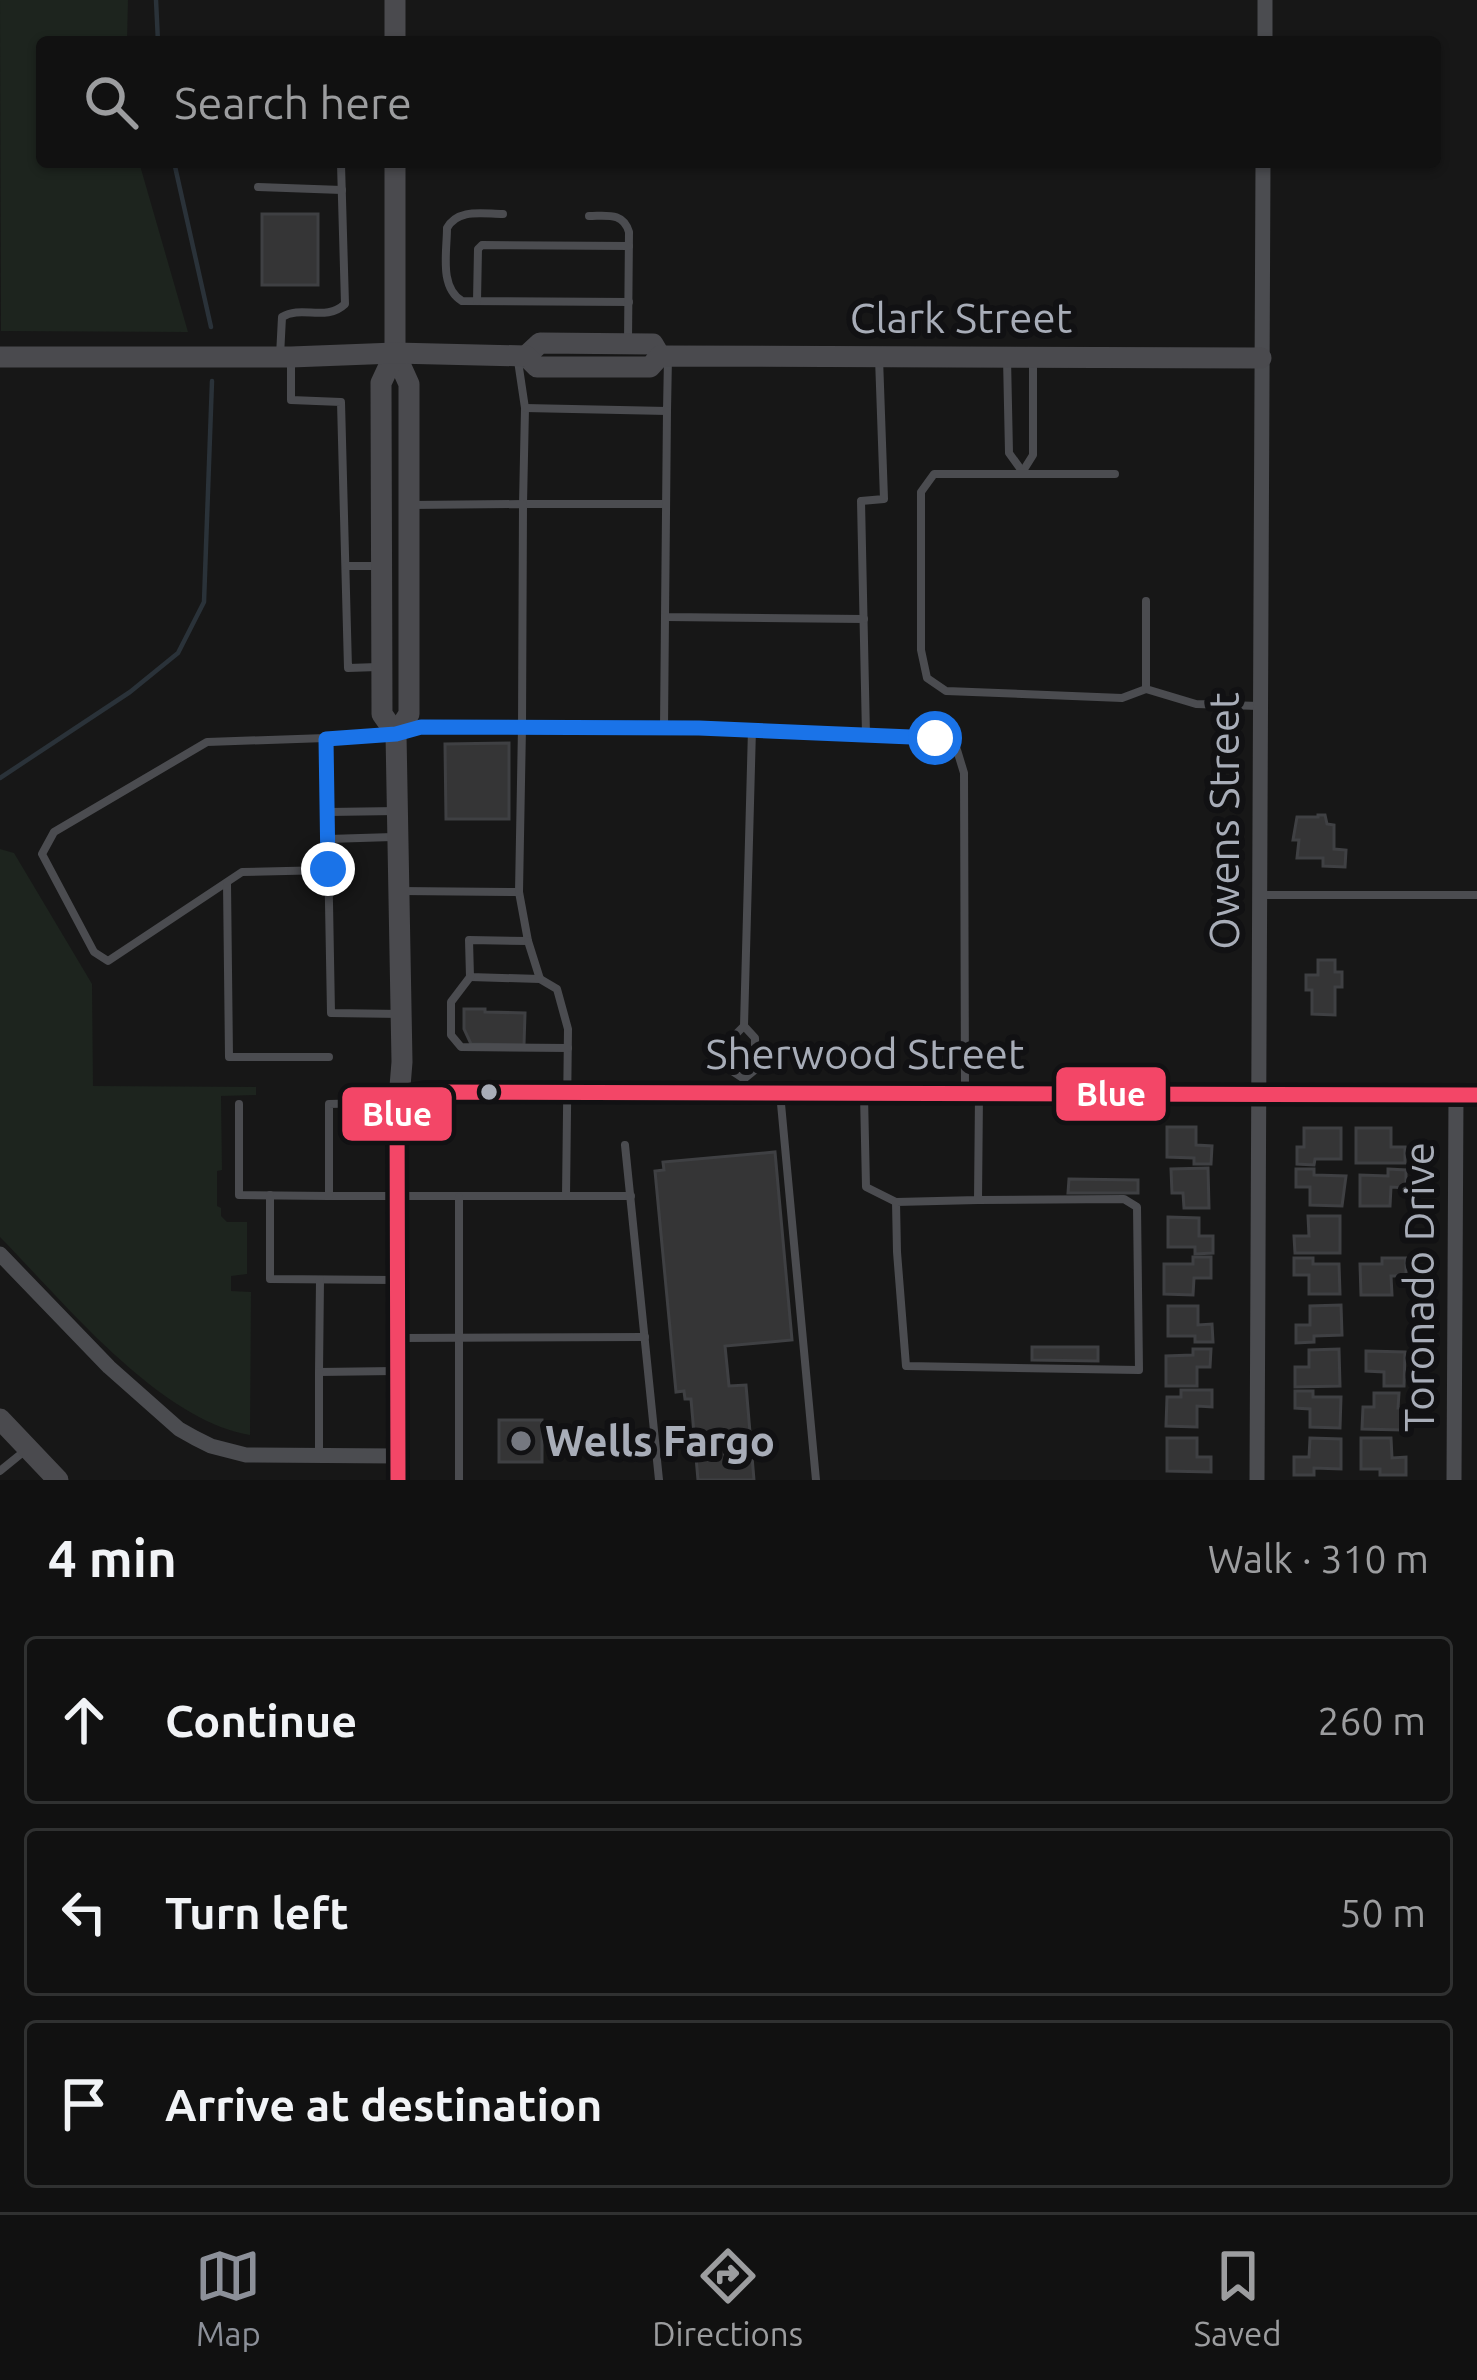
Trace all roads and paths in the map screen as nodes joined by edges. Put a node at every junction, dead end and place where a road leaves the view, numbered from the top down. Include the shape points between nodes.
1 (395, 0) edge
2 (1265, 0) edge
3 (395, 36) edge
4 (1264, 36) edge
5 (341, 168) edge
6 (395, 168) edge
7 (1263, 168) edge
8 (258, 187) dead end
9 (342, 190) junction
10 (503, 214) dead end
11 (590, 216) dead end
12 (629, 246) junction
13 (477, 301) junction
14 (628, 302) junction
15 (628, 344) junction
16 (395, 353) junction
17 (522, 356) junction
18 (664, 356) junction
19 (0, 357) edge
20 (285, 357) junction
21 (879, 357) junction
22 (1007, 357) junction
23 (1033, 357) junction
24 (1261, 358) junction
25 (552, 367) junction
26 (525, 408) junction
27 (667, 411) junction
28 (1022, 472) junction
29 (1115, 474) dead end
30 (523, 504) junction
31 (666, 504) junction
32 (409, 506) junction
33 (346, 566) junction
34 (381, 566) junction
35 (1146, 601) dead end
36 (664, 617) junction
37 (864, 619) junction
38 (382, 668) junction
39 (1146, 689) junction
40 (1261, 706) junction
41 (664, 727) junction
42 (522, 728) junction
43 (752, 729) junction
44 (396, 734) junction
45 (866, 734) junction
46 (326, 739) junction
47 (327, 812) junction
48 (398, 812) junction
49 (399, 837) junction
50 (328, 839) junction
51 (328, 869) junction
52 (227, 881) junction
53 (400, 891) junction
54 (519, 892) junction
55 (1260, 895) junction
56 (1477, 895) edge
57 (528, 941) junction
58 (470, 976) junction
59 (540, 980) junction
60 (401, 1014) junction
61 (744, 1027) junction
62 (568, 1048) junction
63 (329, 1057) dead end
64 (744, 1086) junction
65 (566, 1093) junction
66 (780, 1093) junction
67 (864, 1094) junction
68 (972, 1094) junction
69 (1259, 1095) junction
70 (1466, 1095) edge
71 (397, 1097) junction
72 (239, 1104) dead end
73 (626, 1145) dead end
74 (270, 1195) junction
75 (329, 1196) junction
76 (566, 1196) junction
77 (631, 1196) junction
78 (396, 1197) junction
79 (459, 1197) junction
80 (978, 1200) junction
81 (896, 1202) junction
82 (0, 1254) edge
83 (320, 1280) junction
84 (396, 1280) junction
85 (645, 1337) junction
86 (396, 1338) junction
87 (459, 1338) junction
88 (396, 1371) junction
89 (319, 1372) junction
90 (0, 1419) edge
91 (28, 1448) junction
92 (319, 1456) junction
93 (397, 1456) junction
94 (0, 1471) edge
95 (58, 1480) edge
96 (398, 1480) edge
97 (459, 1480) edge
98 (659, 1480) edge
99 (816, 1480) edge
100 (1257, 1480) edge
101 (1454, 1480) edge

1 - 3 street
2 - 4 street
5 - 9 lane
6 - 16 street
7 - 24 street, Owens Street
8 - 9 lane
9 - 20 lane via 345,304 328,314 282,317
10 - 13 lane via 459,214 447,228 448,285 462,301
11 - 12 lane via 626,223
12 - 13 lane via 482,244
12 - 14 lane
13 - 14 lane
14 - 15 lane
15 - 17 street, Clark Street via 540,343
15 - 18 street, Clark Street via 653,344
15 - 25 street via 625,355 564,356
16 - 17 street, Clark Street
16 - 20 street, Clark Street
16 - 32 street via 409,384
16 - 34 street via 381,383
17 - 25 street, Clark Street
17 - 26 lane
18 - 21 street, Clark Street
18 - 25 street, Clark Street via 650,368
18 - 27 lane
19 - 20 street, Clark Street
20 - 33 lane via 291,400 340,402
21 - 22 street, Clark Street
21 - 37 lane via 884,499 861,501
22 - 23 street, Clark Street
22 - 28 lane via 1009,453
23 - 24 street, Clark Street
23 - 28 lane via 1033,455
24 - 40 street, Owens Street
26 - 27 lane
26 - 30 lane
27 - 31 lane
28 - 29 lane
28 - 39 lane via 934,474 920,493 927,678 946,692 1122,698
30 - 31 lane
30 - 32 lane
30 - 42 lane
31 - 36 lane
32 - 44 street via 409,714
33 - 34 lane
33 - 38 lane via 348,668
34 - 38 street
35 - 39 lane
36 - 37 lane
36 - 41 lane
37 - 45 lane
38 - 44 street via 382,714
39 - 40 lane via 1196,704
40 - 55 street, Owens Street
41 - 42 lane
41 - 43 lane
42 - 44 lane
42 - 54 lane
43 - 45 lane
43 - 61 lane
44 - 46 lane
44 - 48 street
45 - 68 lane via 935,738 957,750 964,773
46 - 47 lane
46 - 52 lane via 207,742 54,832 42,854 94,952 108,962
47 - 48 lane
47 - 50 lane
48 - 49 street
49 - 50 lane
49 - 53 street
50 - 51 lane
51 - 52 lane via 242,872
51 - 60 lane via 331,1013
52 - 63 lane via 229,1057
53 - 54 lane
53 - 60 street
54 - 57 lane
55 - 56 lane
55 - 69 street, Owens Street
57 - 58 lane via 469,940
57 - 59 lane
58 - 59 lane
58 - 62 lane via 451,1002 451,1035 461,1047
59 - 62 lane via 557,989
60 - 71 street
61 - 64 lane via 755,1038 755,1070
61 - 64 lane via 733,1037 732,1071
62 - 65 lane
64 - 65 street, Sherwood Street
64 - 66 street, Sherwood Street
65 - 71 street, Sherwood Street
65 - 76 lane
66 - 67 street, Sherwood Street
66 - 99 lane
67 - 68 street, Sherwood Street
67 - 81 lane via 866,1187
68 - 69 street, Sherwood Street
68 - 80 lane
69 - 70 street, Sherwood Street
69 - 100 street, Owens Street
70 - 101 street, Toronado Drive
71 - 75 lane via 329,1104
71 - 78 street
72 - 74 lane via 239,1195
73 - 77 lane
74 - 75 lane
74 - 83 lane via 270,1280
75 - 78 lane
76 - 77 lane
76 - 79 lane
77 - 85 lane
78 - 79 lane
78 - 84 street
79 - 87 lane
80 - 81 lane
80 - 81 lane via 1124,1199 1137,1207 1139,1370 906,1366
82 - 92 street via 179,1429 246,1455
83 - 84 lane
83 - 89 lane
84 - 86 street
85 - 87 lane
85 - 98 lane
86 - 87 lane
86 - 88 street
87 - 97 lane
88 - 89 lane
88 - 93 street
89 - 92 lane
90 - 91 street
91 - 94 lane
91 - 95 street
92 - 93 street
93 - 96 street

